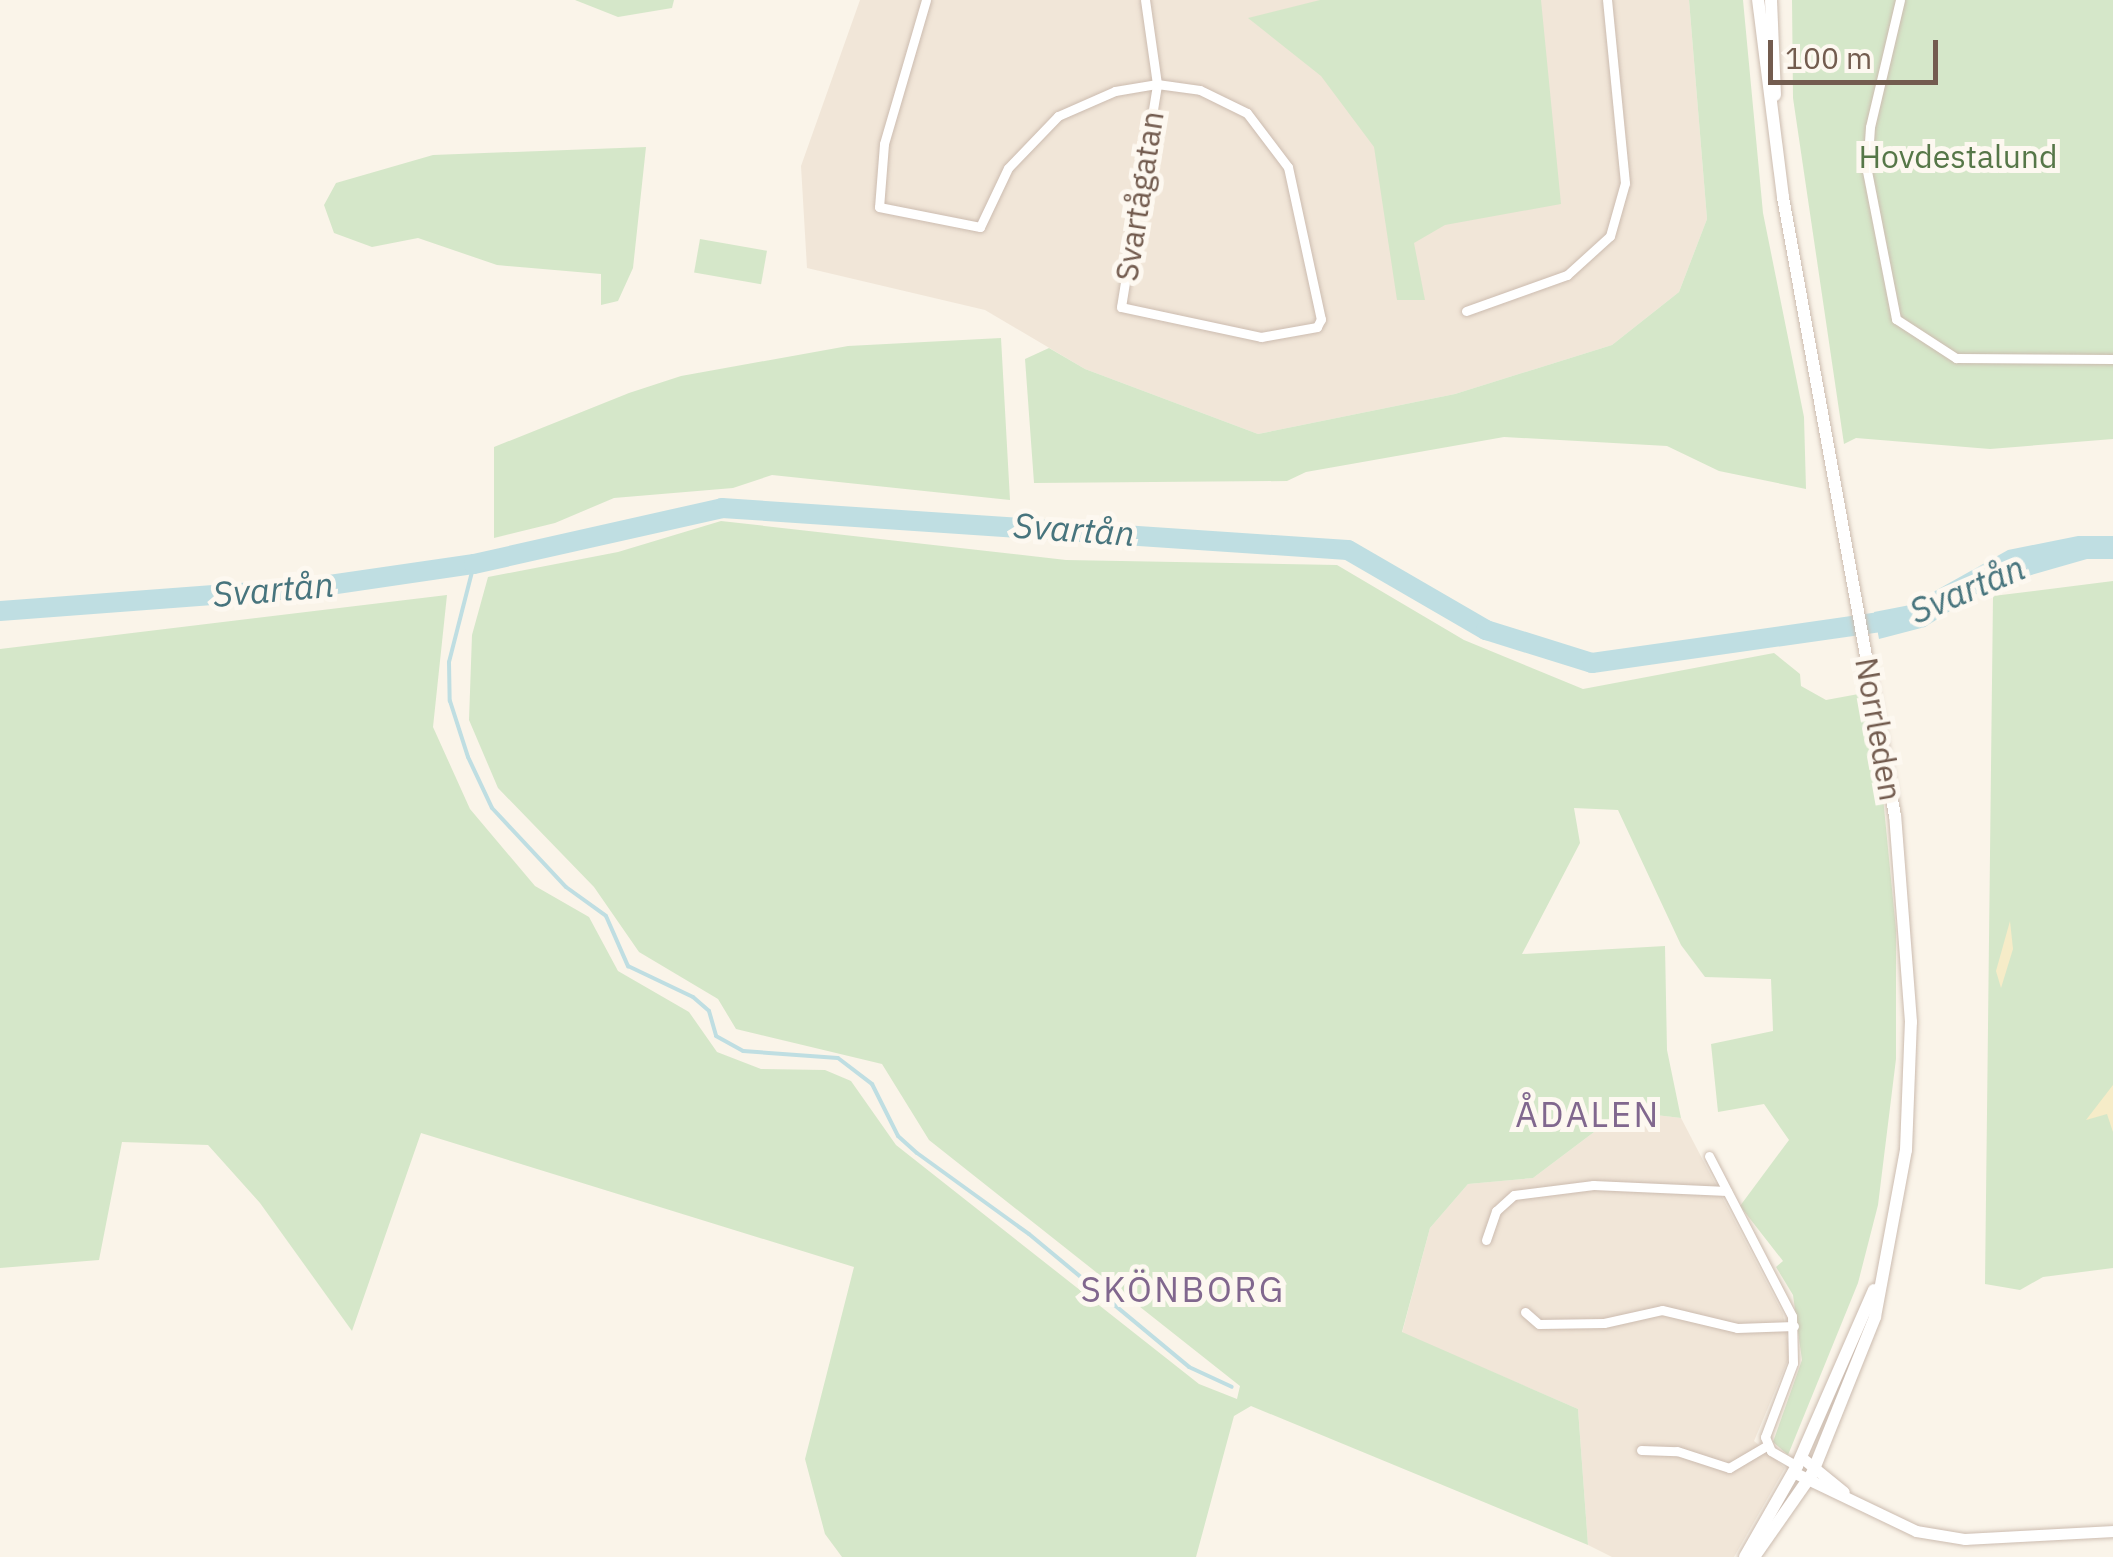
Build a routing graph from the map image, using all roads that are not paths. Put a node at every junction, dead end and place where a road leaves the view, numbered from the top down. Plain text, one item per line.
1 (926, 0) edge
2 (1145, 0) edge
3 (1607, 0) edge
4 (1758, 0) edge
5 (1771, 0) edge
6 (1900, 0) edge
7 (1157, 84) junction
8 (1783, 197) junction
9 (1466, 311) dead end
10 (2113, 359) edge
11 (1709, 1156) dead end
12 (1727, 1191) junction
13 (1486, 1240) dead end
14 (1885, 1265) junction
15 (1525, 1312) dead end
16 (1794, 1326) junction
17 (1768, 1444) junction
18 (1641, 1450) dead end
19 (1797, 1465) junction
20 (1816, 1466) junction
21 (1808, 1480) junction
22 (1846, 1494) junction
23 (2113, 1531) edge
24 (1744, 1557) edge
25 (1754, 1557) edge

1 - 7 street
2 - 7 street, Svartågatan
3 - 9 street
4 - 8 main road, Norrleden
5 - 8 main road, Norrleden
6 - 10 street
7 - 7 street, Svartågatan
8 - 14 main road, Norrleden
11 - 12 street
12 - 13 street
12 - 16 street
14 - 19 main road, Norrleden
14 - 20 main road, Norrleden
15 - 16 street
16 - 17 street
17 - 18 street
17 - 19 street
19 - 20 street
19 - 21 street
19 - 24 main road, Norrleden
20 - 21 main road, Norrleden
20 - 22 street
21 - 22 street
21 - 25 main road, Norrleden
22 - 23 street

